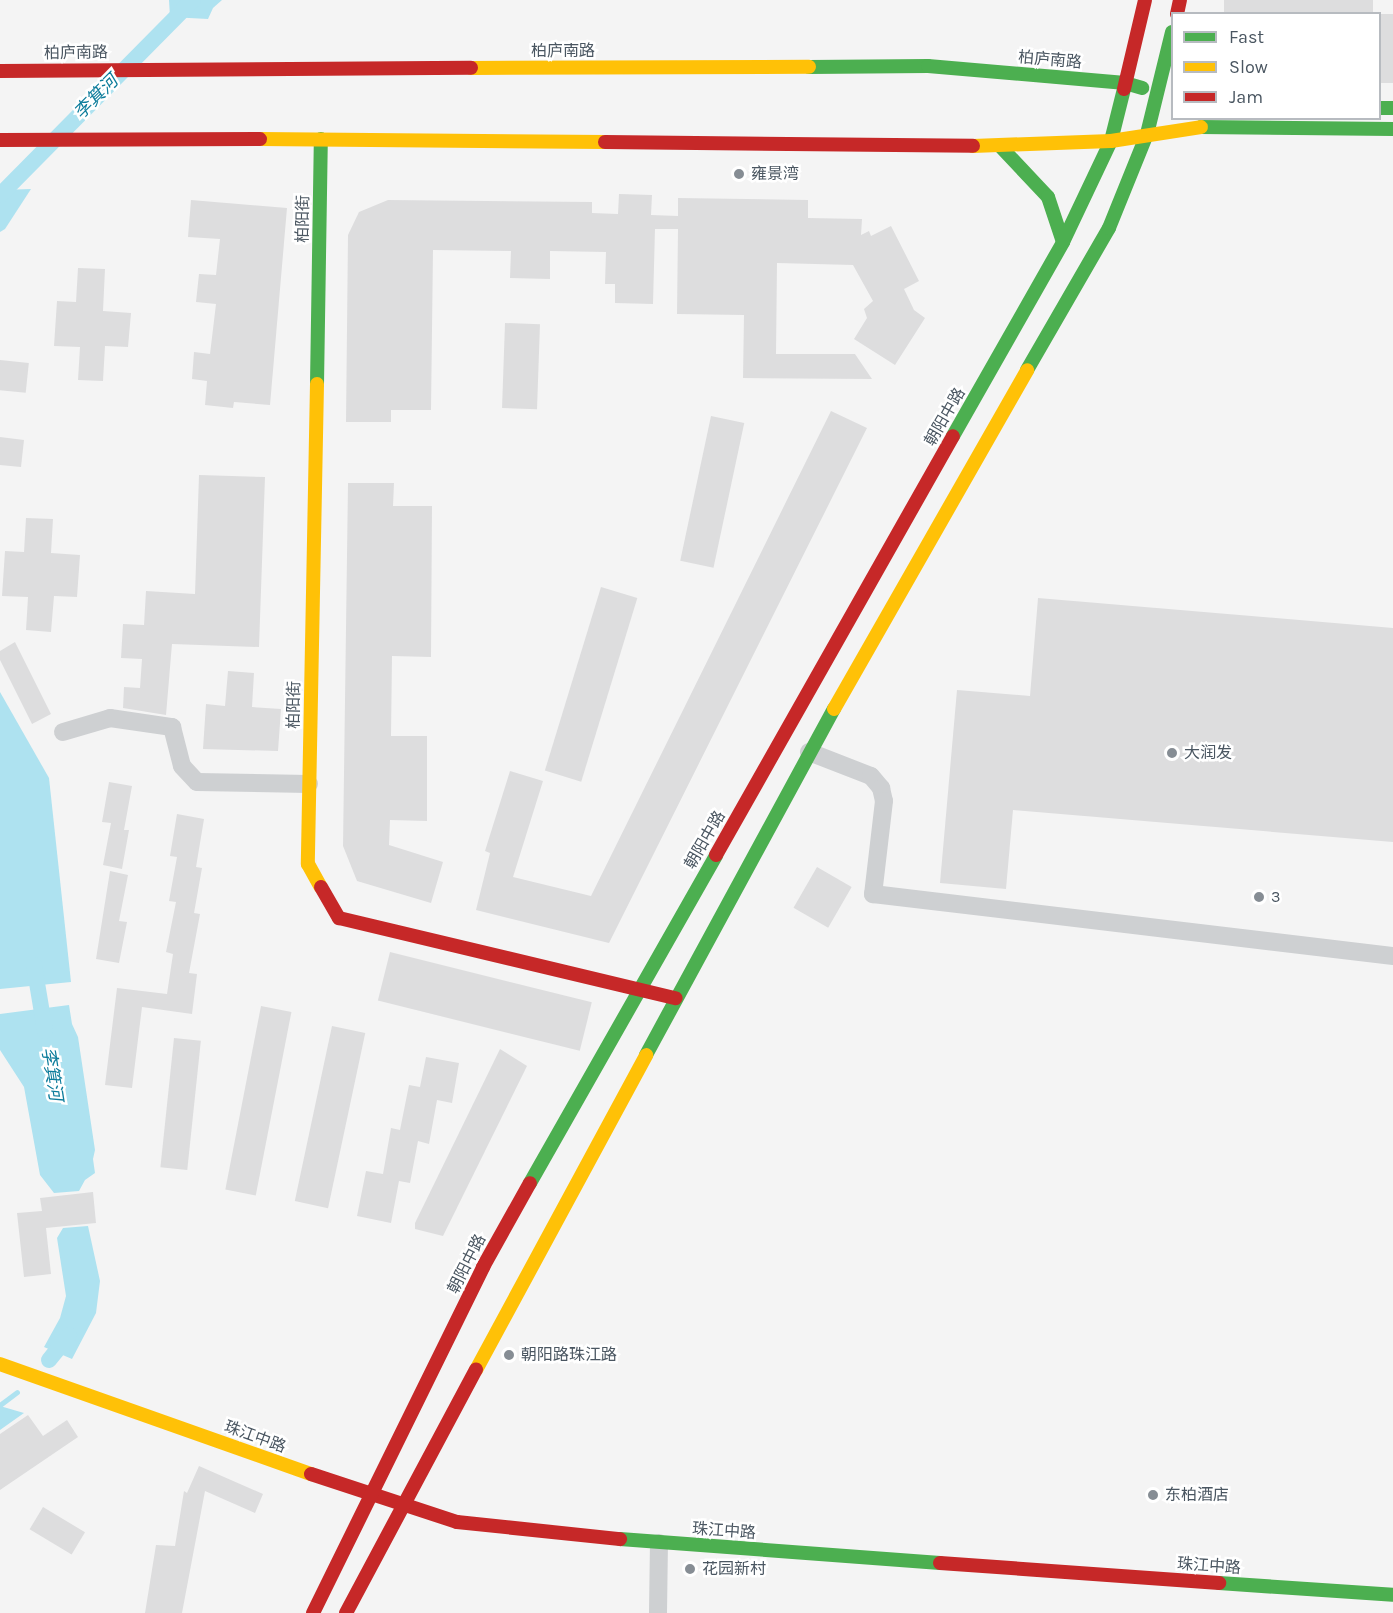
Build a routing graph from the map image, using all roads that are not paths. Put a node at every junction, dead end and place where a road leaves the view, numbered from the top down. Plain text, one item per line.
1 (1145, 0) edge
2 (1171, 40) edge
3 (0, 71) edge
4 (1125, 83) junction
5 (1158, 93) junction
6 (1171, 96) edge
7 (1393, 129) edge
8 (1147, 134) junction
9 (321, 139) junction
10 (5, 140) edge
11 (1110, 141) junction
12 (1000, 146) junction
13 (1064, 242) junction
14 (63, 732) dead end
15 (809, 752) junction
16 (309, 784) junction
17 (1393, 956) edge
18 (639, 989) junction
19 (676, 998) junction
20 (0, 1364) edge
21 (372, 1496) junction
22 (402, 1507) junction
23 (659, 1543) junction
24 (1393, 1595) edge
25 (313, 1613) edge
26 (346, 1613) edge
27 (658, 1613) edge

1 - 4 main road, 朝阳中路
2 - 5 main road
3 - 4 main road, 柏庐南路
4 - 5 main road, 柏庐南路
4 - 11 main road, 朝阳中路
5 - 6 main road, 柏庐南路
5 - 8 main road
7 - 8 main road
8 - 11 main road
8 - 15 main road
9 - 10 main road
9 - 12 main road
9 - 16 main road, 柏阳街
11 - 12 main road
11 - 13 main road, 朝阳中路
12 - 13 main road
13 - 18 main road, 朝阳中路
14 - 16 street
15 - 17 street
15 - 19 main road
16 - 18 main road, 柏阳街
18 - 19 main road, 柏阳街
18 - 21 main road, 朝阳中路
19 - 22 main road
20 - 21 main road, 珠江中路
21 - 22 main road, 珠江中路
21 - 25 main road, 朝阳中路
22 - 23 main road, 珠江中路
22 - 26 main road
23 - 24 main road, 珠江中路
23 - 27 street

